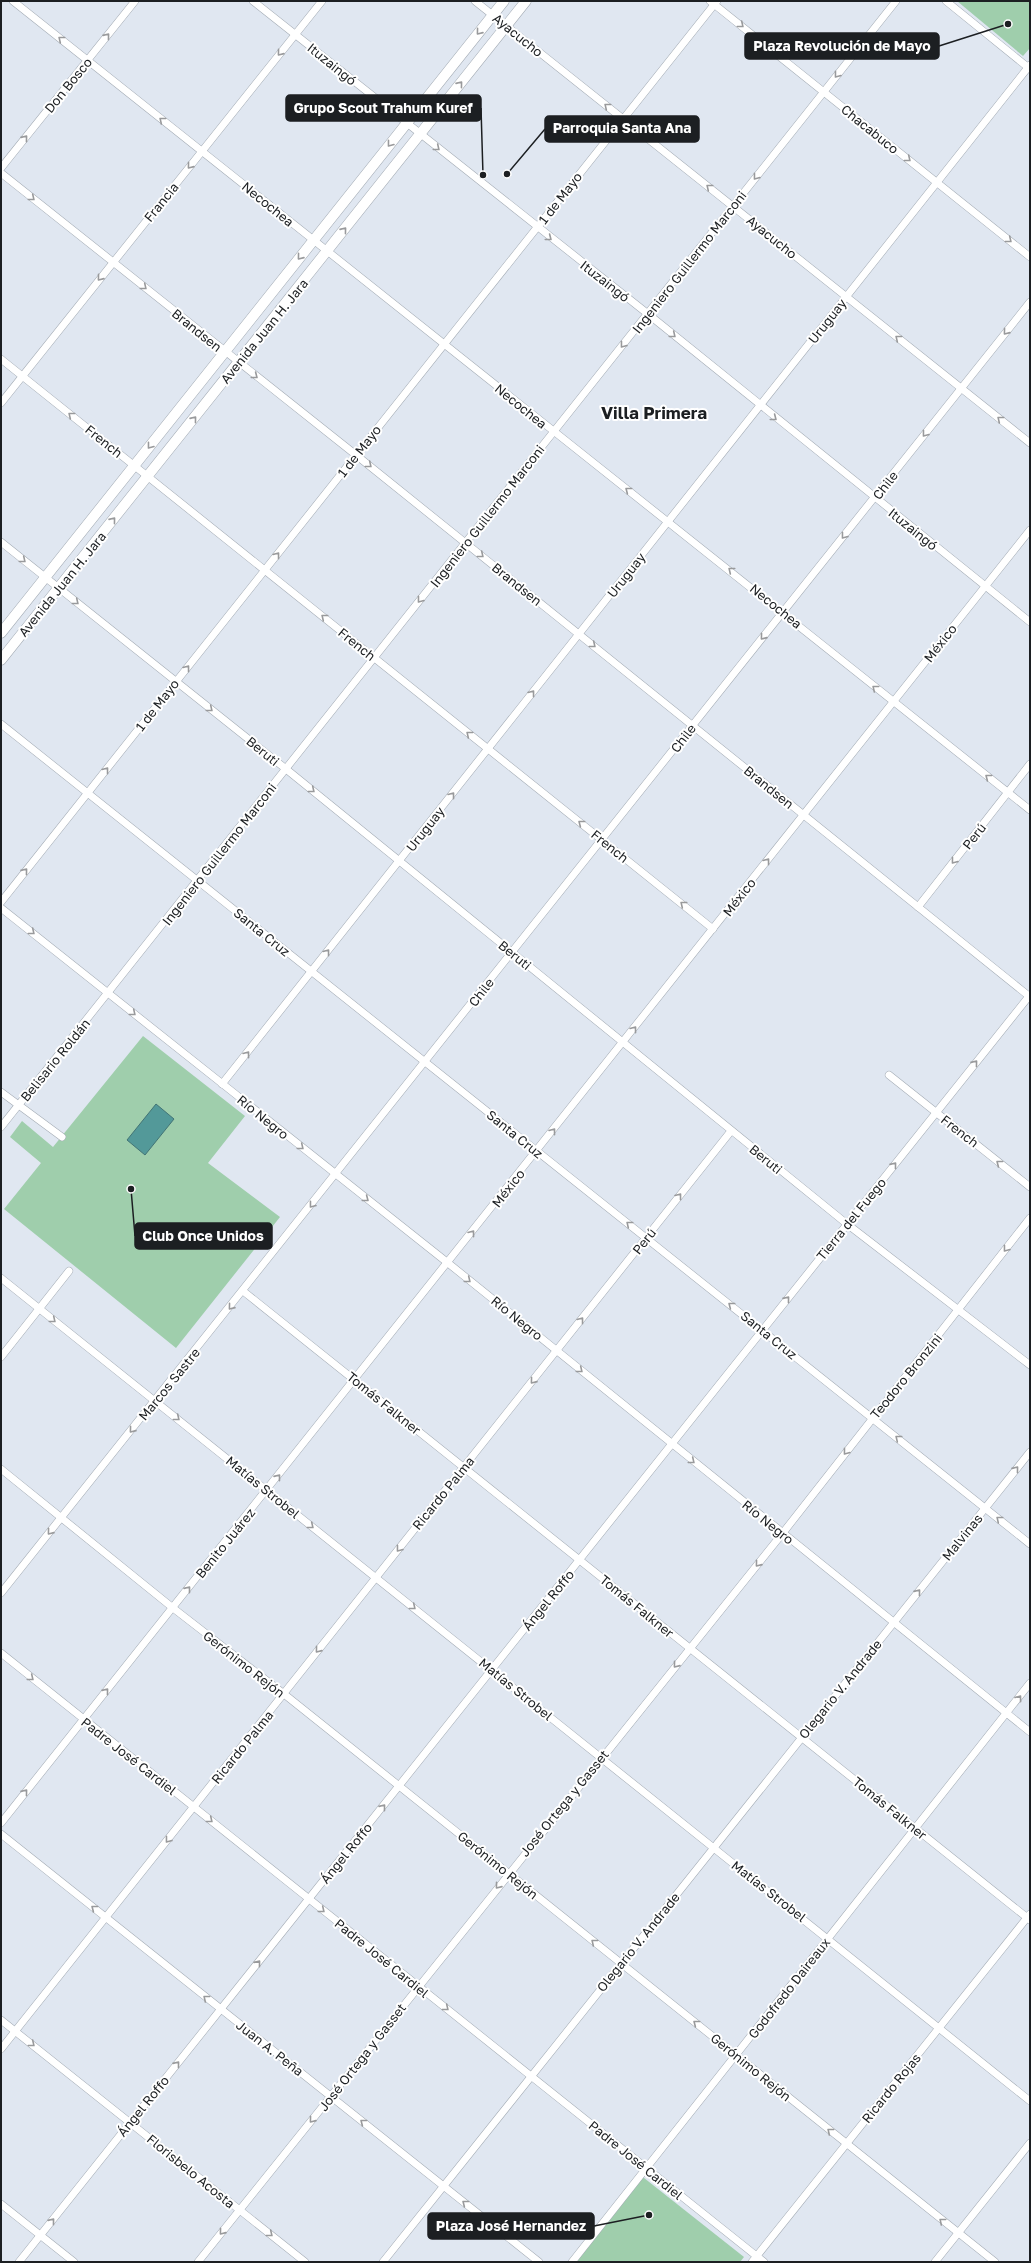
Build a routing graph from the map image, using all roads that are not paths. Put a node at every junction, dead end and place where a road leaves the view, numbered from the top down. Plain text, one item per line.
1 (13, 1) edge
2 (135, 1) edge
3 (253, 1) edge
4 (322, 1) edge
5 (476, 1) edge
6 (504, 1) edge
7 (526, 1) edge
8 (896, 1) edge
9 (946, 1) edge
10 (714, 2) edge
11 (493, 15) junction
12 (507, 26) junction
13 (295, 35) junction
14 (88, 60) junction
15 (1029, 67) edge
16 (824, 92) junction
17 (623, 119) junction
18 (406, 123) junction
19 (420, 134) junction
20 (202, 152) junction
21 (1, 168) edge
22 (1, 173) edge
23 (937, 182) junction
24 (733, 206) junction
25 (537, 228) junction
26 (313, 240) junction
27 (328, 251) junction
28 (1030, 257) edge
29 (113, 263) junction
30 (846, 297) junction
31 (1030, 302) edge
32 (648, 314) junction
33 (444, 344) junction
34 (225, 352) junction
35 (1, 359) edge
36 (238, 362) junction
37 (23, 376) junction
38 (961, 388) junction
39 (1, 403) edge
40 (760, 406) junction
41 (554, 432) junction
42 (1030, 443) edge
43 (356, 455) junction
44 (134, 465) junction
45 (148, 476) junction
46 (875, 497) junction
47 (668, 522) junction
48 (1030, 530) edge
49 (1, 542) edge
50 (466, 543) junction
51 (265, 570) junction
52 (45, 578) junction
53 (985, 587) junction
54 (59, 588) junction
55 (783, 612) junction
56 (1030, 622) edge
57 (1, 633) edge
58 (579, 634) junction
59 (375, 658) junction
60 (1, 660) edge
61 (176, 682) junction
62 (893, 703) junction
63 (1, 724) edge
64 (693, 726) junction
65 (488, 749) junction
66 (1030, 764) edge
67 (286, 770) junction
68 (1008, 792) junction
69 (88, 793) junction
70 (1030, 810) edge
71 (804, 815) junction
72 (602, 840) junction
73 (399, 861) junction
74 (198, 880) junction
75 (1, 902) edge
76 (918, 907) junction
77 (1, 908) edge
78 (714, 929) junction
79 (512, 953) junction
80 (312, 971) junction
81 (108, 993) junction
82 (1030, 996) edge
83 (623, 1043) junction
84 (426, 1062) junction
85 (889, 1075) dead end
86 (222, 1084) junction
87 (1, 1092) edge
88 (18, 1106) junction
89 (936, 1113) junction
90 (1, 1127) edge
91 (731, 1131) junction
92 (62, 1137) dead end
93 (537, 1151) junction
94 (336, 1175) junction
95 (1030, 1187) edge
96 (1030, 1218) edge
97 (847, 1224) junction
98 (646, 1238) junction
99 (448, 1263) junction
100 (69, 1271) dead end
101 (1, 1278) edge
102 (244, 1291) junction
103 (40, 1308) junction
104 (957, 1311) junction
105 (763, 1330) junction
106 (557, 1351) junction
107 (1, 1357) edge
108 (1030, 1365) edge
109 (354, 1380) junction
110 (155, 1401) junction
111 (872, 1418) junction
112 (673, 1445) junction
113 (1030, 1452) edge
114 (1, 1468) edge
115 (464, 1468) junction
116 (267, 1490) junction
117 (985, 1508) junction
118 (62, 1517) junction
119 (782, 1534) junction
120 (1030, 1544) edge
121 (580, 1560) junction
122 (376, 1578) junction
123 (1, 1593) edge
124 (173, 1608) junction
125 (893, 1623) junction
126 (690, 1648) junction
127 (1, 1653) edge
128 (492, 1670) junction
129 (1030, 1683) edge
130 (284, 1694) junction
131 (1007, 1713) junction
132 (83, 1720) junction
133 (1030, 1732) edge
134 (802, 1738) junction
135 (601, 1758) junction
136 (399, 1786) junction
137 (194, 1807) junction
138 (1, 1823) edge
139 (916, 1828) junction
140 (1, 1834) edge
141 (714, 1848) junction
142 (508, 1874) junction
143 (309, 1899) junction
144 (1029, 1917) edge
145 (106, 1918) junction
146 (828, 1938) junction
147 (621, 1964) junction
148 (418, 1986) junction
149 (221, 2009) junction
150 (1, 2020) edge
151 (939, 2028) junction
152 (16, 2031) junction
153 (1, 2049) edge
154 (736, 2055) junction
155 (531, 2076) junction
156 (331, 2097) junction
157 (1030, 2101) edge
158 (130, 2122) junction
159 (1030, 2143) edge
160 (846, 2144) junction
161 (646, 2168) junction
162 (443, 2186) junction
163 (1, 2204) edge
164 (240, 2210) junction
165 (958, 2233) junction
166 (40, 2235) junction
167 (754, 2259) edge
168 (19, 2262) edge
169 (74, 2262) edge
170 (198, 2262) edge
171 (306, 2262) edge
172 (383, 2262) edge
173 (539, 2262) edge
174 (572, 2262) edge
175 (764, 2262) edge
176 (935, 2262) edge
177 (995, 2262) edge

14 -> 1 street, Necochea
14 -> 2 street, Don Bosco
3 - 13 street, Ituzaingó
4 - 13 street, Francia
5 - 11 street, Ayacucho
6 - 11 main road, Avenida Juan H. Jara
7 - 12 main road, Avenida Juan H. Jara
8 -> 16 street, Ingeniero Guillermo Marconi
9 - 15 street
10 -> 16 street, Chacabuco
10 - 17 street, 1 de Mayo
11 - 12 street, Ayacucho
11 -> 18 main road, Avenida Juan H. Jara
17 -> 12 street, Ayacucho
19 -> 12 main road, Avenida Juan H. Jara
13 - 18 street, Ituzaingó
13 -> 20 street, Francia
20 -> 14 street, Necochea
21 -> 14 street, Don Bosco
15 - 23 street, Uruguay
16 -> 23 street, Chacabuco
16 -> 24 street, Ingeniero Guillermo Marconi
24 -> 17 street, Ayacucho
17 - 25 street, 1 de Mayo
18 - 19 street, Ituzaingó
18 -> 26 main road, Avenida Juan H. Jara
19 -> 25 street, Ituzaingó
27 -> 19 main road, Avenida Juan H. Jara
20 - 26 street, Necochea
20 -> 29 street, Francia
22 -> 29 street, Brandsen
23 -> 28 street, Chacabuco
23 - 30 street, Uruguay
24 - 30 street, Ayacucho
24 - 32 street, Ingeniero Guillermo Marconi
25 -> 32 street, Ituzaingó
25 - 33 street, 1 de Mayo
26 - 27 street, Necochea
26 -> 34 main road, Avenida Juan H. Jara
27 - 33 street, Necochea
27 - 36 main road, Avenida Juan H. Jara
29 -> 34 street, Brandsen
29 -> 37 street, Francia
38 -> 30 street, Ayacucho
30 - 40 street, Uruguay
31 -> 38 street, Chile
32 -> 40 street, Ituzaingó
32 -> 41 street, Ingeniero Guillermo Marconi
33 - 41 street, Necochea
33 - 43 street, 1 de Mayo
34 - 36 street, Brandsen
34 -> 44 main road, Avenida Juan H. Jara
35 - 37 street, French
36 -> 43 street, Brandsen
45 -> 36 main road, Avenida Juan H. Jara
37 - 39 street, Francia
44 -> 37 street, French
42 -> 38 street, Ayacucho
38 -> 46 street, Chile
40 -> 46 street, Ituzaingó
40 - 47 street, Uruguay
47 -> 41 street, Necochea
41 - 50 street, Ingeniero Guillermo Marconi
43 -> 50 street, Brandsen
51 -> 43 street, 1 de Mayo
44 - 45 street, French
44 - 52 main road, Avenida Juan H. Jara
45 - 51 street, French
54 -> 45 main road, Avenida Juan H. Jara
46 - 53 street, Ituzaingó
46 -> 55 street, Chile
55 -> 47 street, Necochea
47 - 58 street, Uruguay
48 - 53 street, México
49 -> 52 street, Beruti
50 -> 58 street, Brandsen
50 -> 59 street, Ingeniero Guillermo Marconi
59 -> 51 street, French
61 -> 51 street, 1 de Mayo
52 - 54 street, Beruti
52 - 57 main road, Avenida Juan H. Jara
53 - 56 street, Ituzaingó
53 - 62 street, México
54 - 60 main road, Avenida Juan H. Jara
54 -> 61 street, Beruti
62 -> 55 street, Necochea
55 -> 64 street, Chile
58 -> 64 street, Brandsen
65 -> 58 street, Uruguay
65 -> 59 street, French
59 - 67 street, Ingeniero Guillermo Marconi
61 -> 67 street, Beruti
69 -> 61 street, 1 de Mayo
68 -> 62 street, Necochea
62 - 71 street, México
63 - 69 street, Santa Cruz
64 - 71 street, Brandsen
64 - 72 street, Chile
72 -> 65 street, French
73 -> 65 street, Uruguay
66 - 68 street, Perú
67 -> 73 street, Beruti
67 - 74 street, Ingeniero Guillermo Marconi
68 - 70 street, Necochea
68 -> 76 street, Perú
69 - 74 street, Santa Cruz
75 -> 69 street, 1 de Mayo
71 - 76 street, Brandsen
78 -> 71 street, México
78 -> 72 street, French
72 - 79 street, Chile
73 - 79 street, Beruti
80 -> 73 street, Uruguay
74 - 80 street, Santa Cruz
74 - 81 street, Ingeniero Guillermo Marconi
76 - 82 street, Brandsen
77 -> 81 street, Río Negro
83 -> 78 street, México
79 - 83 street, Beruti
79 - 84 street, Chile
80 - 84 street, Santa Cruz
86 -> 80 street, Uruguay
81 -> 86 street, Río Negro
81 - 88 street, Belisario Roldán
89 -> 82 street, Tierra del Fuego
83 - 91 street, Beruti
93 -> 83 street, México
84 - 93 street, Santa Cruz
84 - 94 street, Chile
85 - 89 street, French
86 -> 94 street, Río Negro
87 - 88 street
88 - 90 street, Belisario Roldán
88 - 92 street
95 -> 89 street, French
97 -> 89 street, Tierra del Fuego
91 - 97 street, Beruti
98 -> 91 street, Perú
98 -> 93 street, Santa Cruz
99 -> 93 street, México
94 -> 99 street, Río Negro
94 -> 102 street, Marcos Sastre
96 -> 104 street, Teodoro Bronzini
97 - 104 street, Beruti
105 -> 97 street, Tierra del Fuego
105 -> 98 street, Santa Cruz
106 -> 98 street, Perú
99 -> 106 street, Río Negro
99 - 109 street, Benito Juárez
100 - 103 street
101 - 103 street, Matías Strobel
102 - 109 street, Tomás Falkner
102 -> 110 street, Marcos Sastre
103 - 107 street
103 -> 110 street, Matías Strobel
104 - 108 street, Beruti
104 - 111 street, Teodoro Bronzini
105 - 111 street, Santa Cruz
105 - 112 street, Tierra del Fuego
106 -> 112 street, Río Negro
106 -> 115 street, Ricardo Palma
109 - 115 street, Tomás Falkner
116 -> 109 street, Benito Juárez
110 -> 116 street, Matías Strobel
110 -> 118 street, Marcos Sastre
117 -> 111 street, Santa Cruz
111 -> 119 street, Teodoro Bronzini
112 -> 119 street, Río Negro
112 - 121 street, Ángel Roffo
117 -> 113 street, Malvinas
114 - 118 street, Gerónimo Rejón
115 - 121 street, Tomás Falkner
115 -> 122 street, Ricardo Palma
116 -> 122 street, Matías Strobel
124 -> 116 street, Benito Juárez
120 -> 117 street, Santa Cruz
125 -> 117 street, Malvinas
118 -> 123 street, Marcos Sastre
118 - 124 street, Gerónimo Rejón
119 - 125 street, Río Negro
119 -> 126 street, José Ortega y Gasset
121 - 126 street, Tomás Falkner
121 - 128 street, Ángel Roffo
122 -> 128 street, Matías Strobel
122 -> 130 street, Ricardo Palma
124 - 130 street, Gerónimo Rejón
132 -> 124 street, Benito Juárez
125 - 131 street, Río Negro
125 - 134 street, Olegario V. Andrade
126 - 134 street, Tomás Falkner
126 -> 135 street, José Ortega y Gasset
127 -> 132 street, Padre José Cardiel
128 - 135 street, Matías Strobel
128 - 136 street, Ángel Roffo
131 -> 129 street, Godofredo Daireaux
130 - 136 street, Gerónimo Rejón
130 - 137 street, Ricardo Palma
131 - 133 street, Río Negro
131 - 139 street, Godofredo Daireaux
132 - 137 street, Padre José Cardiel
138 -> 132 street, Benito Juárez
134 - 139 street, Tomás Falkner
134 - 141 street, Olegario V. Andrade
135 - 141 street, Matías Strobel
135 - 142 street, José Ortega y Gasset
136 - 142 street, Gerónimo Rejón
143 -> 136 street, Ángel Roffo
137 -> 143 street, Padre José Cardiel
137 -> 145 street, Ricardo Palma
139 - 144 street, Tomás Falkner
139 - 146 street, Godofredo Daireaux
145 -> 140 street, Juan A. Peña
141 - 146 street, Matías Strobel
141 - 147 street, Olegario V. Andrade
147 -> 142 street, Gerónimo Rejón
142 -> 148 street, José Ortega y Gasset
143 -> 148 street, Padre José Cardiel
149 -> 143 street, Ángel Roffo
144 - 151 street, Ricardo Rojas
149 -> 145 street, Juan A. Peña
145 - 152 street, Ricardo Palma
146 - 151 street, Matías Strobel
146 - 154 street, Godofredo Daireaux
154 -> 147 street, Gerónimo Rejón
147 - 155 street, Olegario V. Andrade
148 -> 155 street, Padre José Cardiel
148 - 156 street, José Ortega y Gasset
149 - 156 street, Juan A. Peña
158 -> 149 street, Ángel Roffo
150 - 152 street, Florisbelo Acosta
151 - 157 street, Matías Strobel
151 - 160 street, Ricardo Rojas
152 - 153 street, Ricardo Palma
152 -> 158 street, Florisbelo Acosta
160 -> 154 street, Gerónimo Rejón
154 - 161 street, Godofredo Daireaux
155 - 161 street, Padre José Cardiel
155 - 162 street, Olegario V. Andrade
162 -> 156 street, Juan A. Peña
156 -> 164 street, José Ortega y Gasset
158 - 164 street, Florisbelo Acosta
166 -> 158 street, Ángel Roffo
159 - 165 street
165 -> 160 street, Gerónimo Rejón
160 - 167 street, Ricardo Rojas
161 - 167 street, Padre José Cardiel
161 - 174 street, Godofredo Daireaux
162 - 172 street, Olegario V. Andrade
173 -> 162 street, Juan A. Peña
163 - 166 street
164 -> 170 street, José Ortega y Gasset
164 -> 171 street, Florisbelo Acosta
165 - 176 street
165 - 177 street, Gerónimo Rejón
166 - 168 street, Ángel Roffo
166 - 169 street
167 - 175 street, Padre José Cardiel

